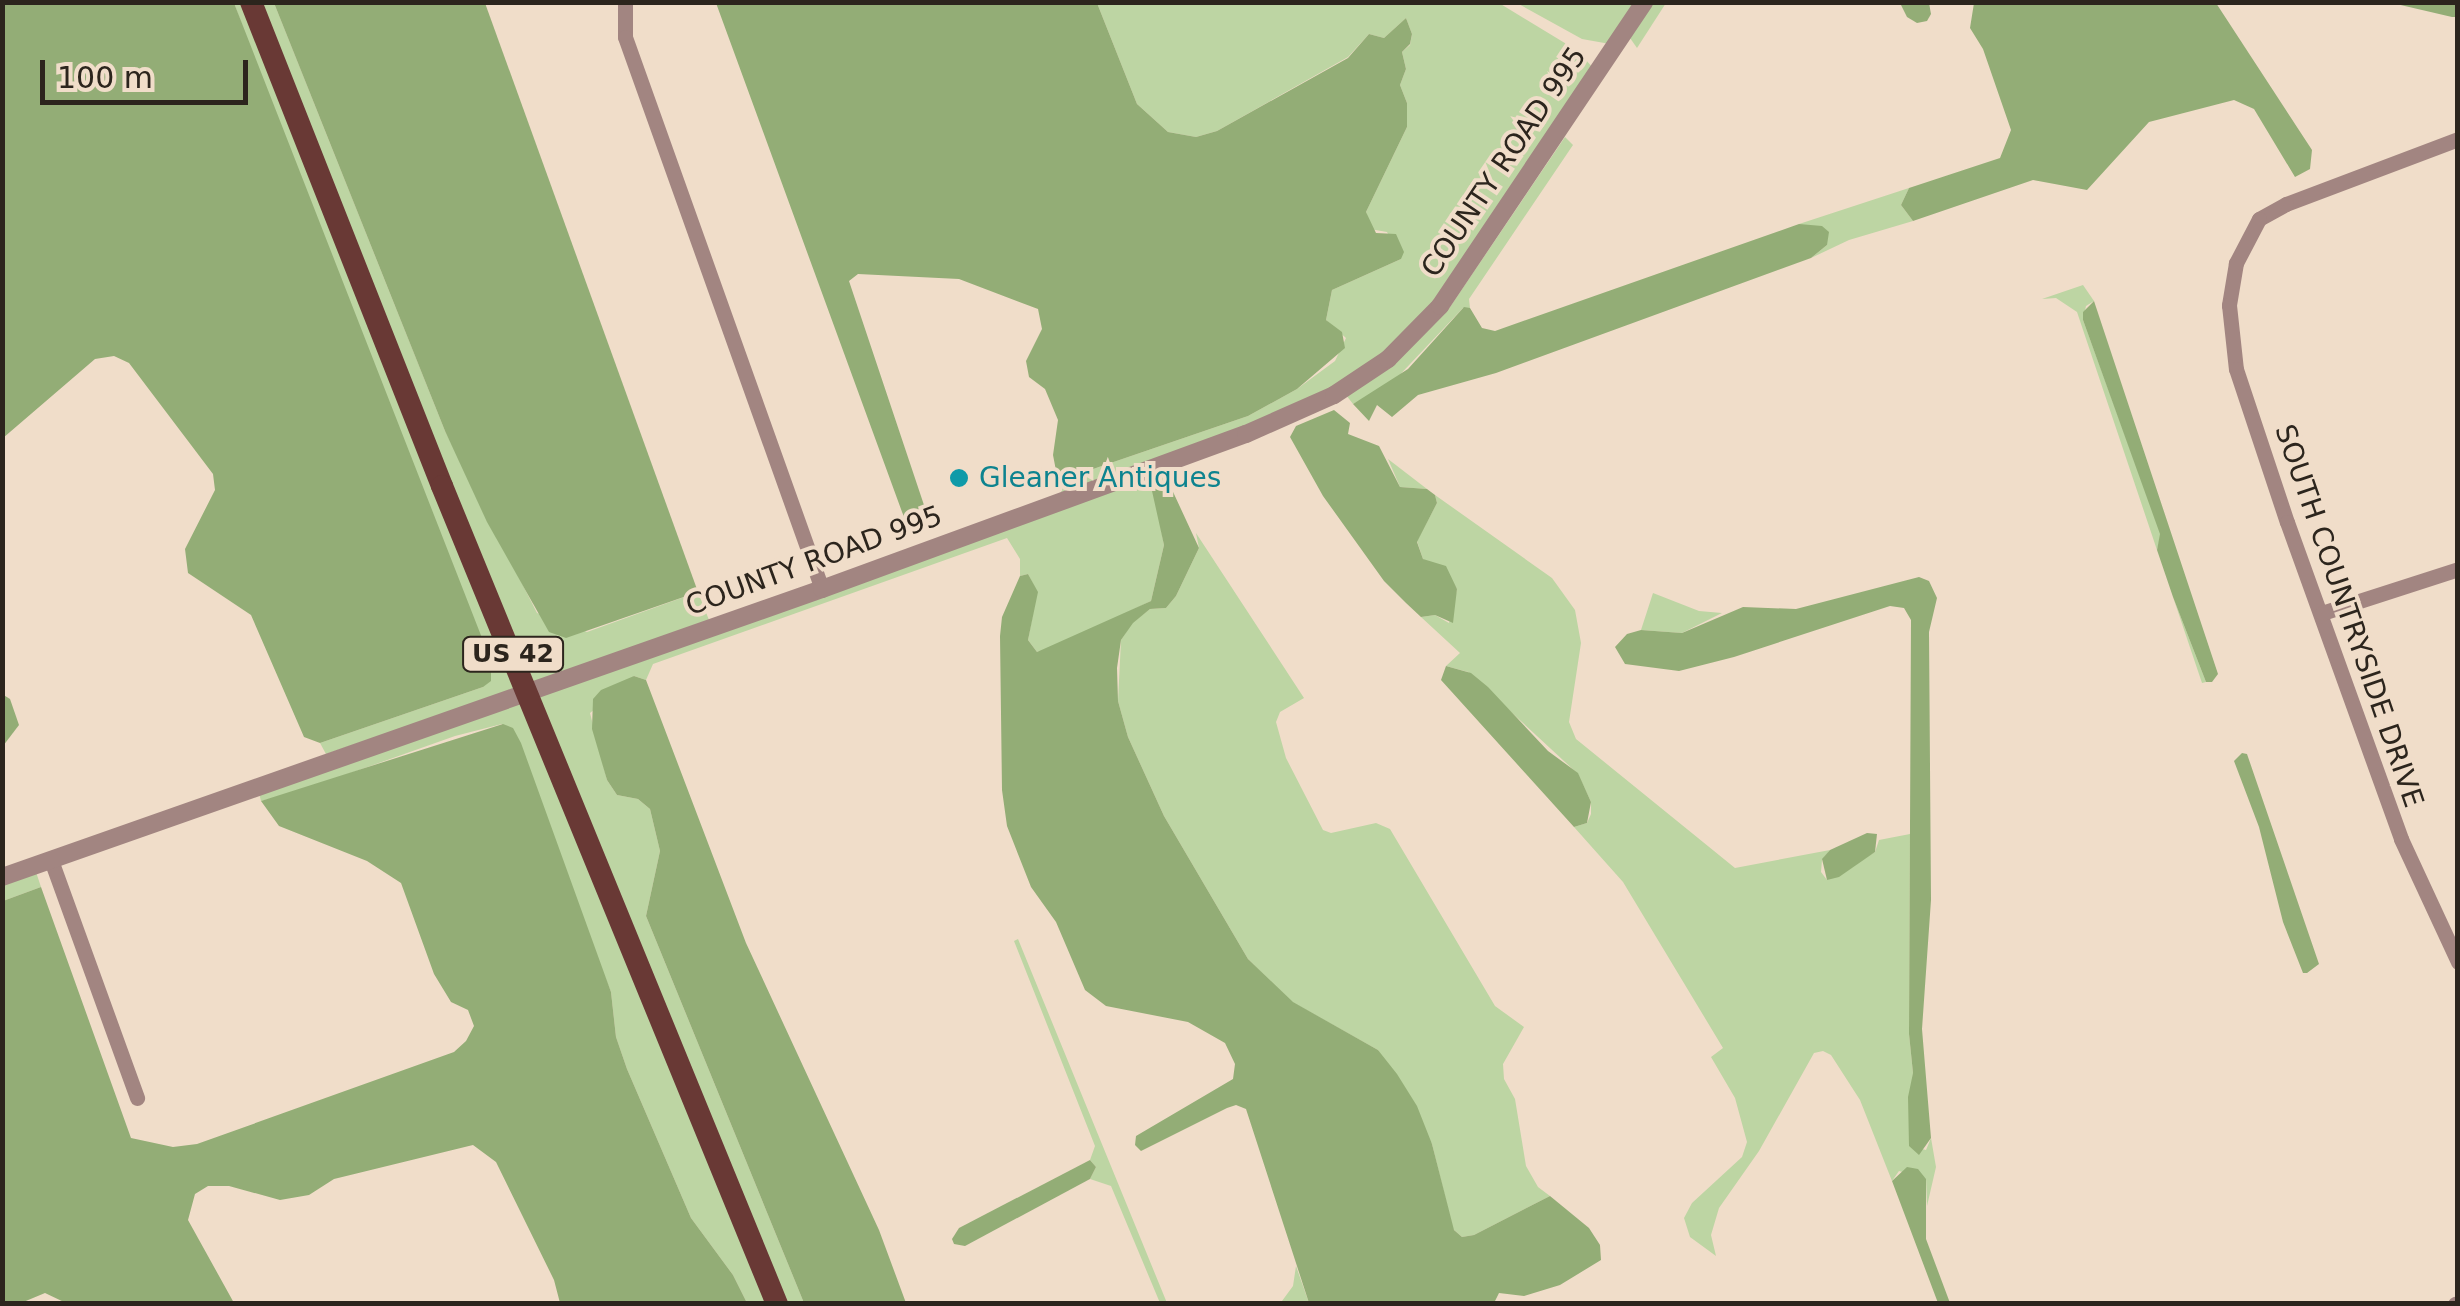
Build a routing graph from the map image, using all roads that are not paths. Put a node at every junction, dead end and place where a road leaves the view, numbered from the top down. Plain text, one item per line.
1 (252, 2) edge
2 (625, 2) edge
3 (1644, 2) edge
4 (2458, 139) edge
5 (2458, 569) edge
6 (822, 589) junction
7 (2322, 614) junction
8 (529, 692) junction
9 (50, 860) junction
10 (2, 877) edge
11 (2452, 935) edge
12 (2458, 962) edge
13 (138, 1098) dead end
14 (777, 1304) edge

1 - 8 main road, US 42
2 - 6 street
3 - 6 street, COUNTY ROAD 995
4 - 7 street, SOUTH COUNTRYSIDE DRIVE
5 - 7 street
6 - 8 street, COUNTY ROAD 995
7 - 11 street, SOUTH COUNTRYSIDE DRIVE
8 - 9 street, COUNTY ROAD 995
8 - 14 main road, US 42
9 - 10 street, COUNTY ROAD 995
9 - 13 street
11 - 12 street, SOUTH COUNTRYSIDE DRIVE

